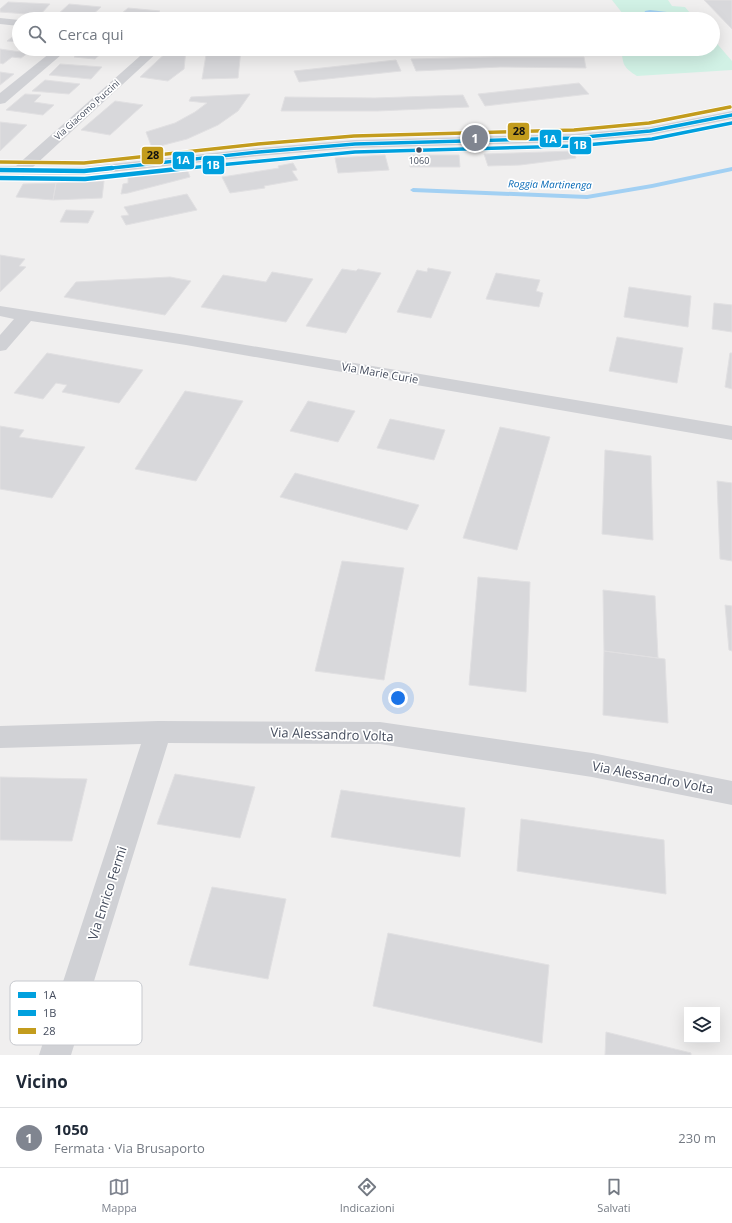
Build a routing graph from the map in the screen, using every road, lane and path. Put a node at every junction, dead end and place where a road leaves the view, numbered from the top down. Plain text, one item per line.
1 (0, 21) edge
2 (12, 22) edge
3 (53, 56) edge
4 (147, 56) edge
5 (2, 96) edge
6 (732, 115) edge
7 (0, 170) edge
8 (20, 171) junction
9 (0, 310) edge
10 (27, 315) junction
11 (0, 346) edge
12 (732, 433) edge
13 (158, 732) junction
14 (0, 737) edge
15 (732, 793) edge
16 (83, 981) edge

1 - 2 street
3 - 5 street
4 - 8 street, Via Giacomo Puccini
6 - 8 street
7 - 8 street
9 - 10 street, Via Marie Curie
10 - 11 street
10 - 12 street, Via Marie Curie
13 - 14 street, Via Alessandro Volta
13 - 15 street, Via Alessandro Volta
13 - 16 street, Via Enrico Fermi

